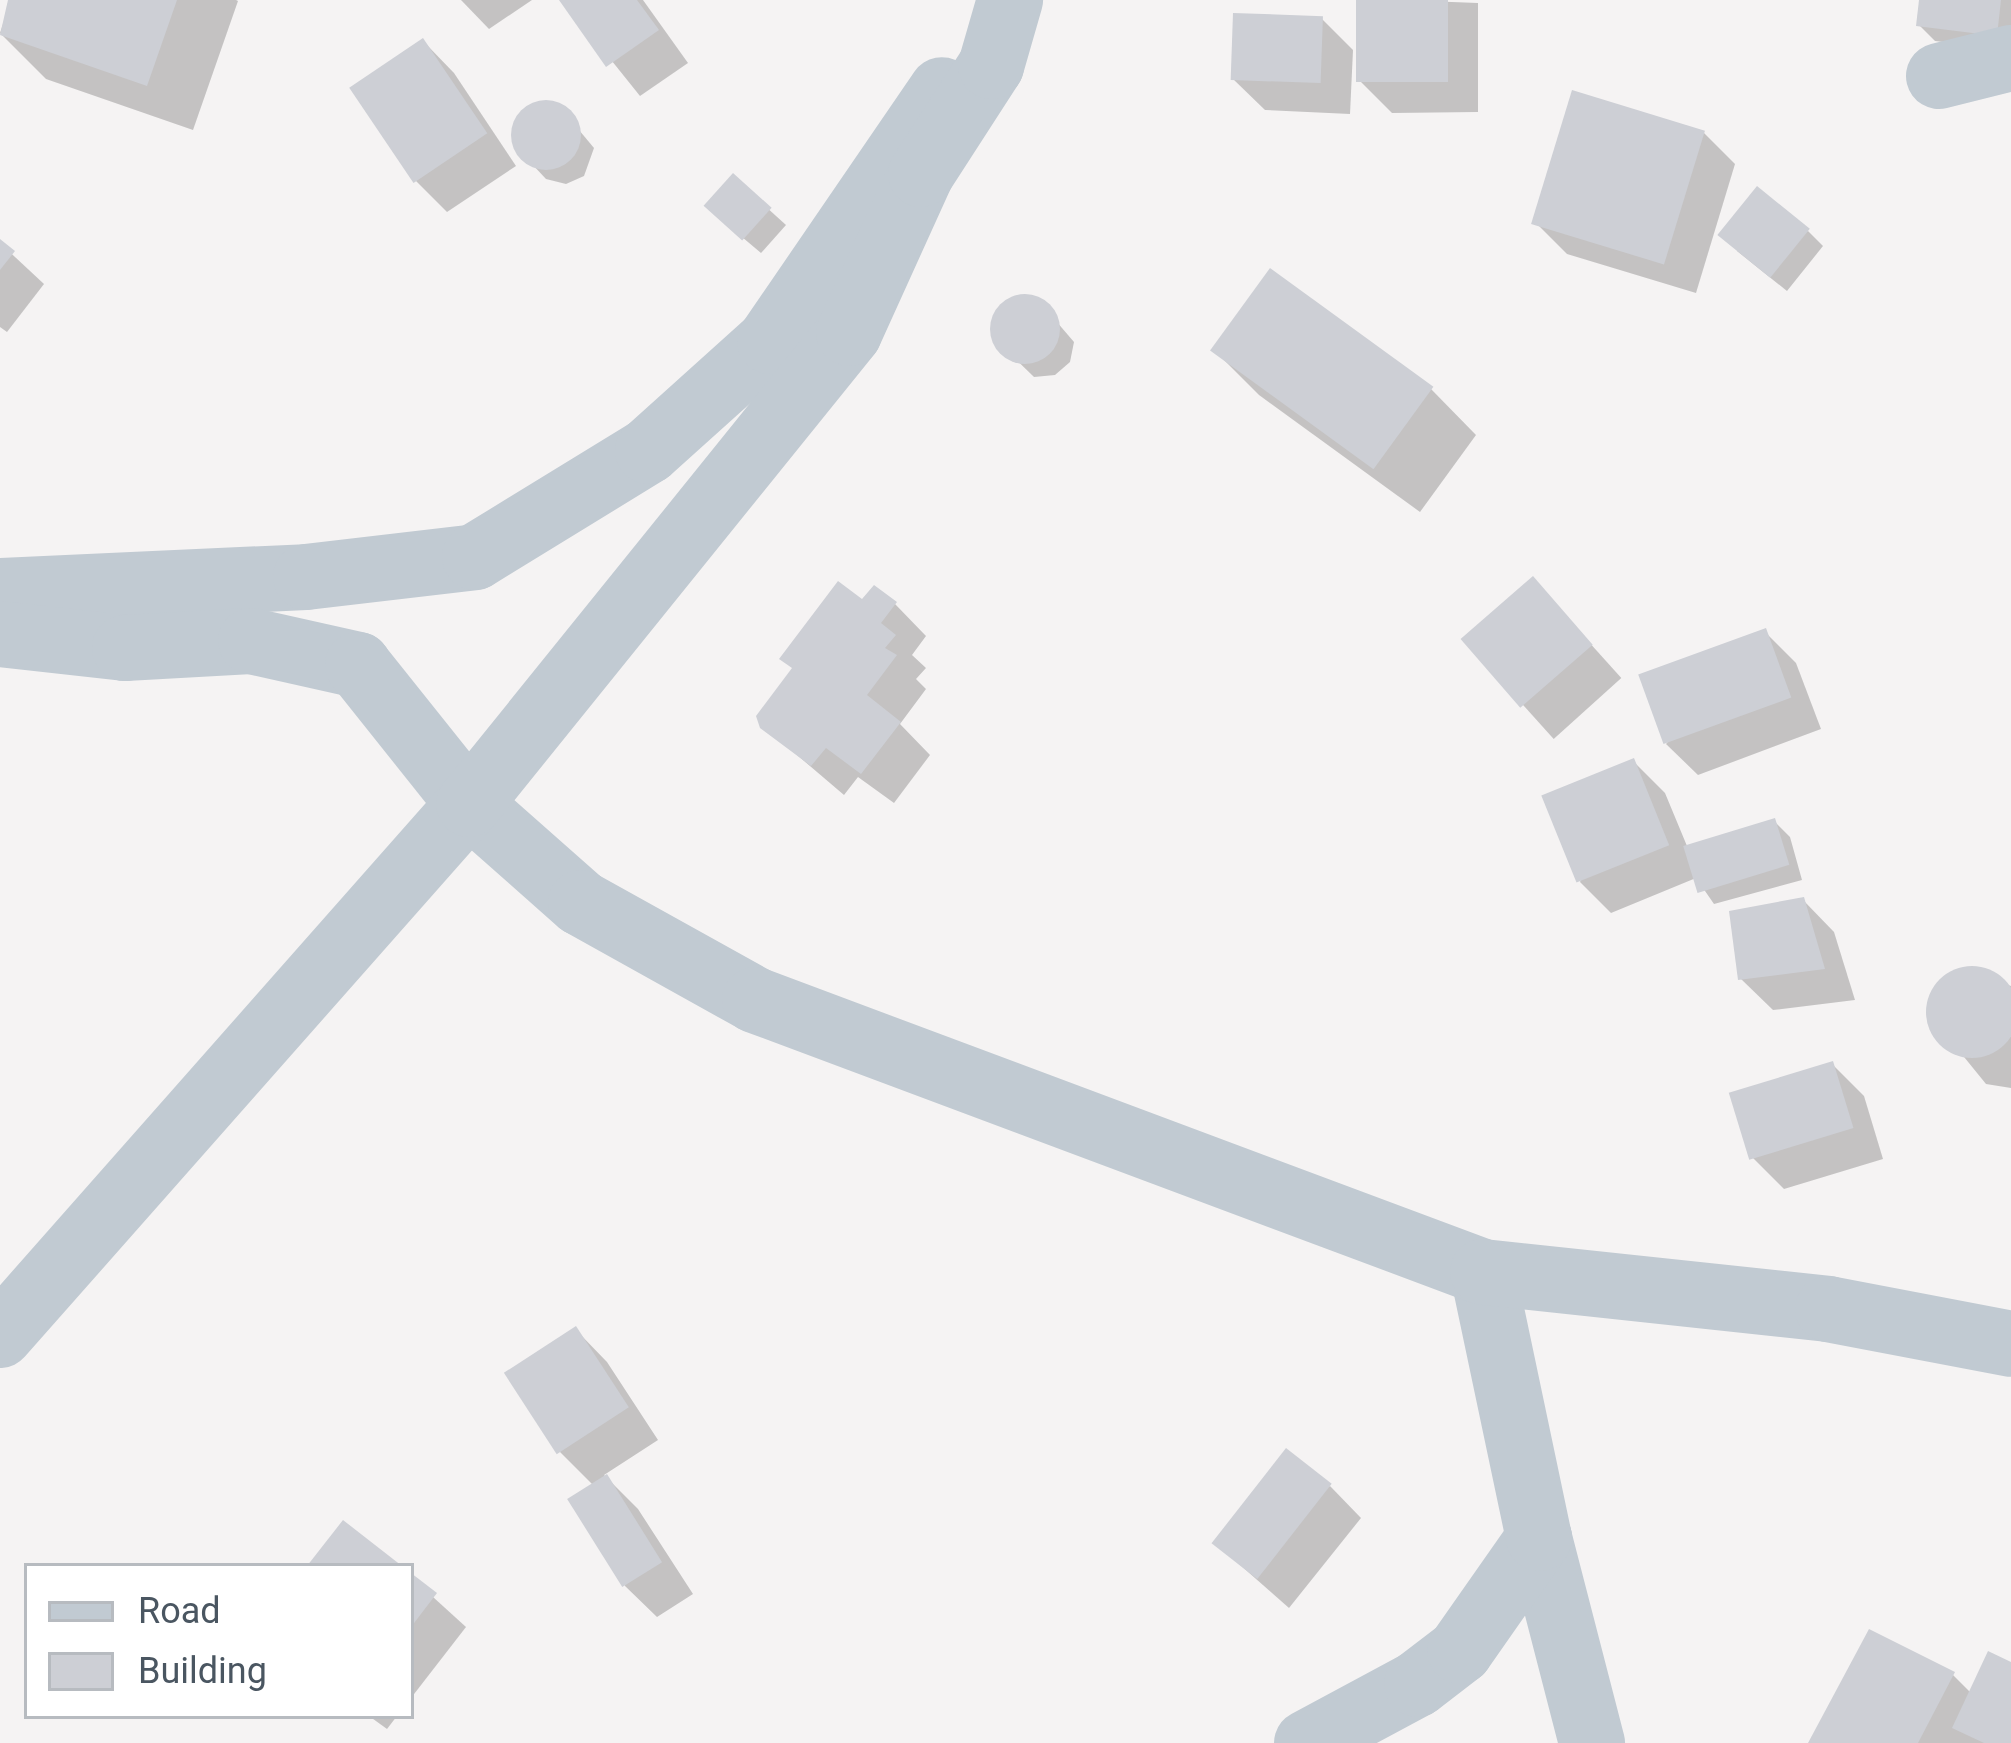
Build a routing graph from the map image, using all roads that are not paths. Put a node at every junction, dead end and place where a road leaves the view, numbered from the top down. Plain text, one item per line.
1 (1009, 4) edge
2 (2011, 58) edge
3 (1939, 76) dead end
4 (0, 591) edge
5 (0, 634) edge
6 (469, 804) junction
7 (1483, 1272) junction
8 (0, 1336) edge
9 (2011, 1344) edge
10 (1538, 1538) junction
11 (1307, 1743) edge
12 (1592, 1743) edge

1 - 4 street
1 - 6 street
2 - 3 street
5 - 6 street
6 - 7 street
6 - 8 street
7 - 9 street
7 - 10 street
10 - 11 street
10 - 12 street

